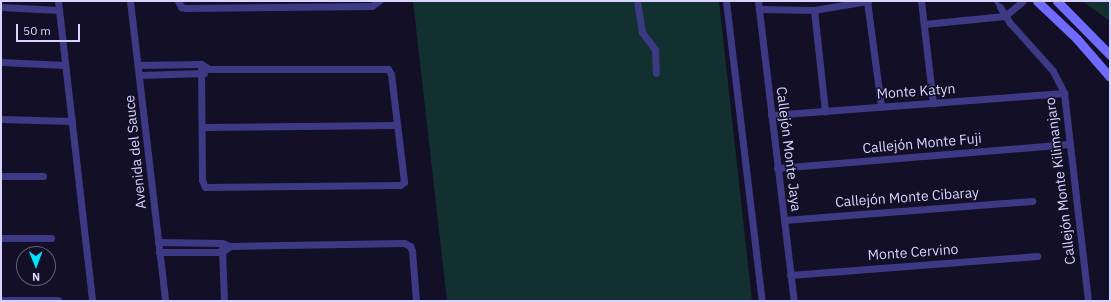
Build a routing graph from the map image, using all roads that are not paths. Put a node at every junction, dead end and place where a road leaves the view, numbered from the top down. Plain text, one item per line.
1 (58, 1) edge
2 (130, 1) edge
3 (379, 1) edge
4 (638, 1) edge
5 (726, 1) edge
6 (758, 1) edge
7 (867, 1) edge
8 (921, 1) edge
9 (1023, 1) edge
10 (1037, 1) edge
11 (1057, 1) edge
12 (1000, 3) edge
13 (180, 4) edge
14 (1, 7) edge
15 (759, 9) junction
16 (59, 10) junction
17 (814, 10) junction
18 (1005, 16) junction
19 (993, 19) junction
20 (924, 24) junction
21 (1110, 55) edge
22 (1, 62) edge
23 (201, 64) junction
24 (65, 65) junction
25 (138, 65) junction
26 (209, 69) junction
27 (656, 73) dead end
28 (140, 75) junction
29 (202, 75) junction
30 (1110, 77) edge
31 (1064, 93) junction
32 (933, 103) junction
33 (880, 106) junction
34 (825, 111) junction
35 (771, 114) junction
36 (1, 119) edge
37 (72, 121) junction
38 (396, 125) junction
39 (203, 127) junction
40 (1069, 144) junction
41 (777, 168) junction
42 (1, 176) edge
43 (43, 176) dead end
44 (1032, 201) dead end
45 (784, 220) junction
46 (1, 238) edge
47 (51, 238) dead end
48 (158, 242) junction
49 (222, 243) junction
50 (230, 246) junction
51 (159, 252) junction
52 (222, 252) junction
53 (1037, 256) dead end
54 (790, 275) junction
55 (1, 300) edge
56 (58, 300) dead end
57 (92, 301) edge
58 (165, 301) edge
59 (224, 301) edge
60 (416, 301) edge
61 (762, 301) edge
62 (794, 301) edge
63 (1088, 301) edge

1 - 16 street
2 - 25 street, Avenida del Sauce
3 - 13 street
4 - 27 street
5 - 61 street
6 - 15 street, Callejón Monte Jaya
7 - 17 street
7 - 33 street
8 - 20 street
9 - 18 street
10 - 30 street
11 - 21 street
12 - 18 street, Callejón Monte Kilimanjaro
12 - 19 street
14 - 16 street
15 - 17 street
15 - 35 street, Callejón Monte Jaya
16 - 24 street
17 - 34 street
18 - 19 street
18 - 31 street, Callejón Monte Kilimanjaro
19 - 20 street
20 - 32 street
22 - 24 street
23 - 25 street
23 - 26 street
23 - 29 street
24 - 37 street
25 - 28 street, Avenida del Sauce
26 - 29 street
26 - 38 street
28 - 29 street
28 - 48 street, Avenida del Sauce
29 - 39 street
31 - 32 street, Monte Katyn
31 - 40 street, Callejón Monte Kilimanjaro
32 - 33 street, Monte Katyn
33 - 34 street, Monte Katyn
34 - 35 street, Monte Katyn
35 - 41 street, Callejón Monte Jaya
36 - 37 street
37 - 57 street
38 - 39 street
38 - 39 street
40 - 41 street, Callejón Monte Fuji
40 - 63 street, Callejón Monte Kilimanjaro
41 - 45 street, Callejón Monte Jaya
42 - 43 street
44 - 45 street, Callejón Monte Cibaray
45 - 54 street, Callejón Monte Jaya
46 - 47 street
48 - 49 street
48 - 51 street, Avenida del Sauce
49 - 50 street
49 - 52 street
50 - 52 street
50 - 60 street
51 - 52 street
51 - 58 street, Avenida del Sauce
52 - 59 street
53 - 54 street, Monte Cervino
54 - 62 street, Callejón Monte Jaya
55 - 56 street

